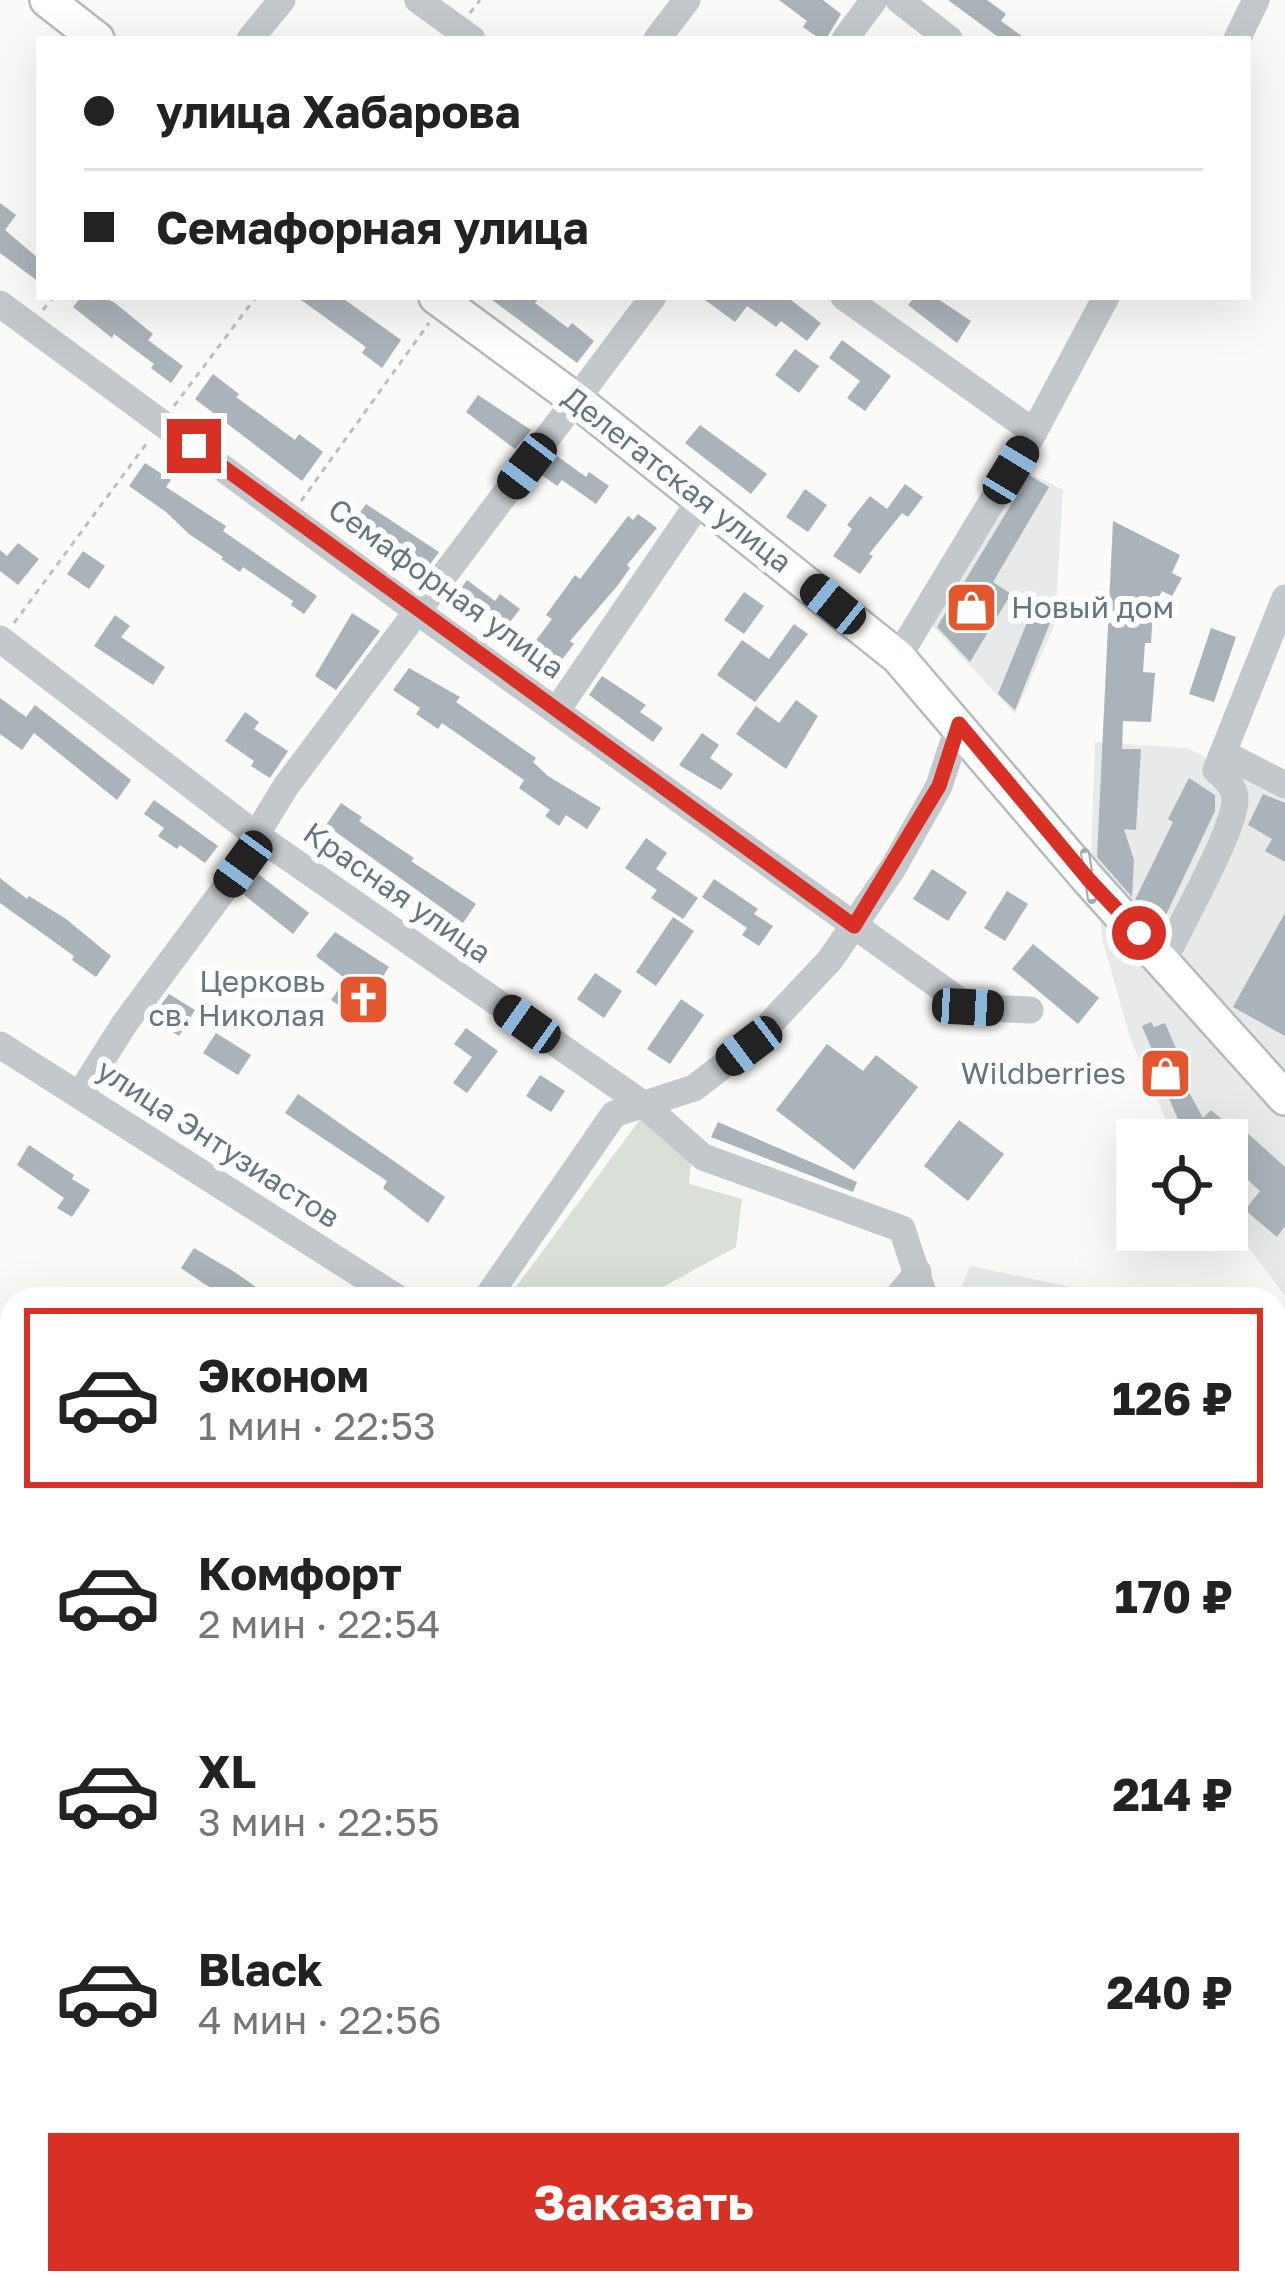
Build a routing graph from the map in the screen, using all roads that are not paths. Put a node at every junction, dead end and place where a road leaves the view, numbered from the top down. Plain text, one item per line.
1 (47, 0) edge
2 (282, 0) edge
3 (418, 0) edge
4 (687, 0) edge
5 (874, 0) edge
6 (899, 0) edge
7 (1256, 0) edge
8 (93, 36) edge
9 (252, 36) edge
10 (460, 36) edge
11 (658, 36) edge
12 (847, 36) edge
13 (946, 36) edge
14 (1238, 36) edge
15 (443, 300) edge
16 (651, 300) edge
17 (848, 300) edge
18 (1104, 300) edge
19 (0, 304) edge
20 (576, 400) junction
21 (1034, 432) junction
22 (702, 498) junction
23 (1285, 598) edge
24 (418, 612) junction
25 (0, 640) edge
26 (898, 656) junction
27 (557, 710) junction
28 (959, 724) junction
29 (1219, 761) junction
30 (1285, 785) edge
31 (256, 835) junction
32 (854, 926) junction
33 (1164, 960) junction
34 (1030, 1010) dead end
35 (0, 1045) edge
36 (80, 1094) junction
37 (1285, 1098) edge
38 (643, 1104) junction
39 (921, 1286) edge
40 (380, 1287) edge
41 (494, 1287) edge

1 - 8 main road
2 - 9 street
3 - 10 street
4 - 11 street
5 - 12 street
6 - 13 street
7 - 14 street
15 - 20 main road, Делегатская улица
16 - 20 street
17 - 21 street
18 - 21 street
19 - 24 street, Семафорная улица
20 - 22 main road, Делегатская улица
20 - 24 street
21 - 26 street
22 - 26 main road, Делегатская улица
22 - 27 street
23 - 29 street
24 - 27 street, Семафорная улица
24 - 31 street
25 - 31 street, Красная улица
26 - 28 main road, Делегатская улица
27 - 32 street, Семафорная улица
28 - 32 street
28 - 33 main road, Делегатская улица
29 - 30 street
29 - 33 street
31 - 36 street
31 - 38 street, Красная улица
32 - 34 street, Семафорная улица
32 - 38 street
33 - 37 main road, Делегатская улица
35 - 36 street, улица Энтузиастов
36 - 40 street, улица Энтузиастов
38 - 39 street, Красная улица
38 - 41 street

